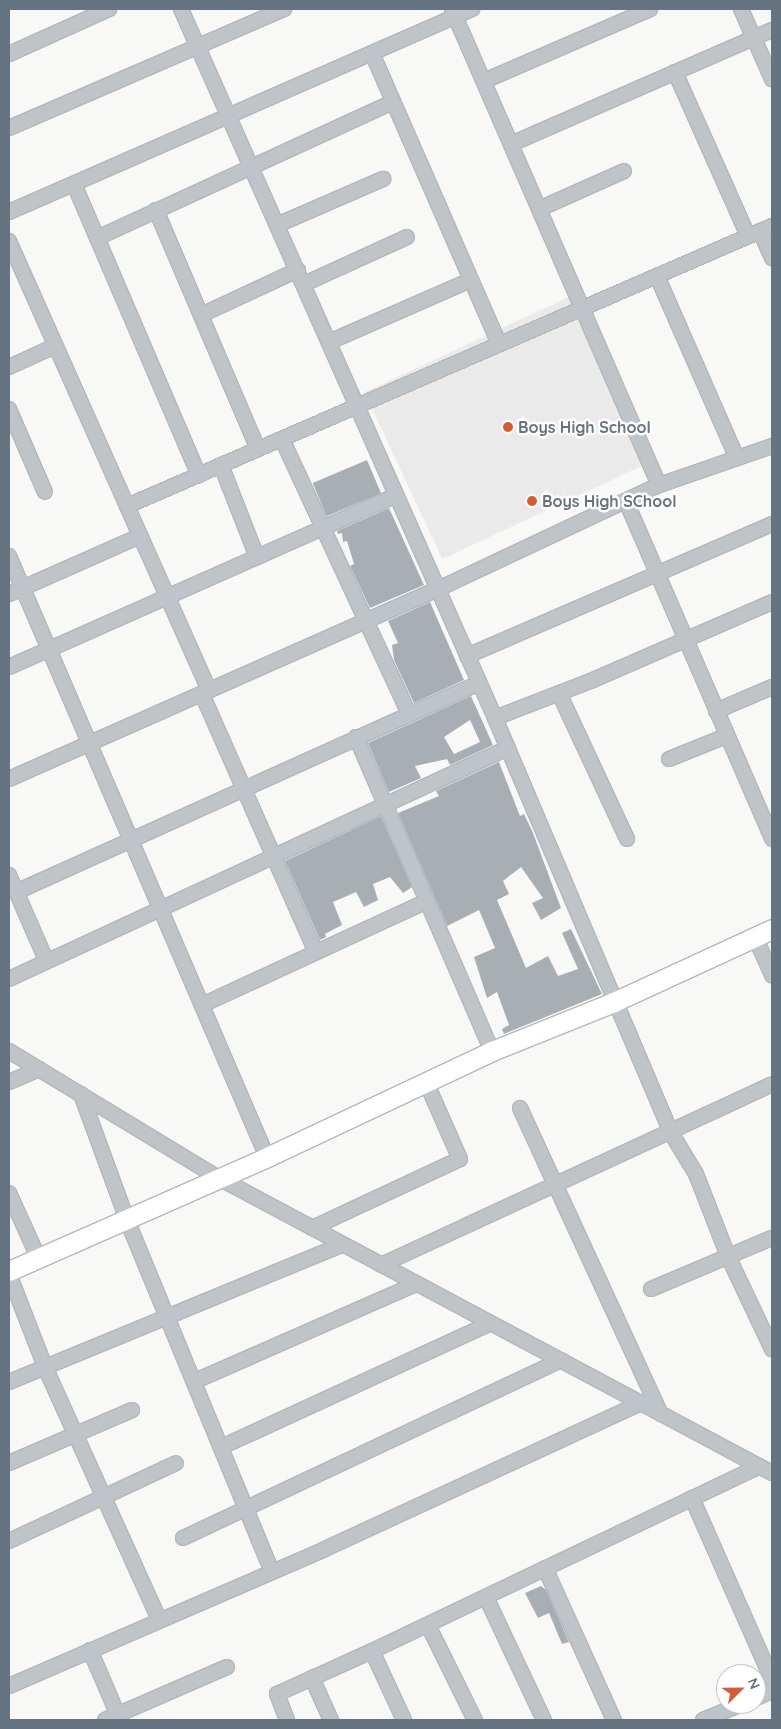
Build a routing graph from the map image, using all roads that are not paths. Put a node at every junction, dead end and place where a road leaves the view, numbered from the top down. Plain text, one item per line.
1 (109, 9) edge
2 (181, 9) edge
3 (284, 9) edge
4 (472, 9) edge
5 (650, 9) edge
6 (741, 9) edge
7 (454, 12) edge
8 (772, 30) edge
9 (754, 38) junction
10 (198, 46) junction
11 (372, 53) junction
12 (9, 54) edge
13 (675, 72) junction
14 (772, 79) edge
15 (484, 81) junction
16 (393, 102) junction
17 (230, 116) junction
18 (9, 128) edge
19 (511, 144) junction
20 (251, 167) junction
21 (624, 171) dead end
22 (383, 179) dead end
23 (74, 184) junction
24 (539, 209) junction
25 (156, 210) junction
26 (9, 212) edge
27 (277, 225) junction
28 (760, 231) edge
29 (97, 238) junction
30 (407, 238) dead end
31 (9, 242) edge
32 (772, 258) edge
33 (298, 270) junction
34 (657, 276) junction
35 (471, 280) junction
36 (304, 284) junction
37 (582, 308) junction
38 (201, 315) junction
39 (329, 342) junction
40 (500, 344) junction
41 (56, 346) junction
42 (9, 367) edge
43 (358, 406) junction
44 (9, 409) edge
45 (282, 439) junction
46 (771, 448) edge
47 (258, 449) junction
48 (737, 458) junction
49 (221, 466) junction
50 (199, 475) junction
51 (659, 485) junction
52 (45, 492) dead end
53 (397, 495) junction
54 (626, 501) junction
55 (127, 506) junction
56 (772, 524) edge
57 (323, 528) junction
58 (140, 536) junction
59 (9, 556) edge
60 (257, 557) junction
61 (658, 574) junction
62 (23, 588) junction
63 (438, 590) junction
64 (9, 594) edge
65 (167, 597) junction
66 (772, 602) edge
67 (366, 621) junction
68 (684, 641) junction
69 (48, 648) junction
70 (468, 656) junction
71 (9, 667) edge
72 (479, 683) junction
73 (772, 687) edge
74 (205, 692) junction
75 (559, 693) junction
76 (716, 711) junction
77 (409, 714) junction
78 (495, 718) junction
79 (726, 736) junction
80 (356, 737) junction
81 (90, 744) junction
82 (508, 748) junction
83 (669, 759) dead end
84 (9, 779) edge
85 (243, 788) junction
86 (384, 807) junction
87 (130, 839) junction
88 (627, 839) dead end
89 (772, 839) edge
90 (272, 858) junction
91 (9, 876) edge
92 (16, 892) junction
93 (425, 902) junction
94 (161, 910) junction
95 (772, 929) edge
96 (755, 937) junction
97 (316, 952) junction
98 (46, 960) junction
99 (772, 976) edge
100 (9, 979) edge
101 (614, 1002) junction
102 (202, 1005) junction
103 (9, 1051) edge
104 (492, 1051) junction
105 (39, 1069) junction
106 (9, 1082) edge
107 (426, 1082) junction
108 (772, 1084) edge
109 (81, 1094) junction
110 (520, 1108) dead end
111 (670, 1131) junction
112 (267, 1157) junction
113 (216, 1177) junction
114 (554, 1185) junction
115 (9, 1193) edge
116 (127, 1220) junction
117 (312, 1228) junction
118 (772, 1238) edge
119 (343, 1244) junction
120 (728, 1256) junction
121 (38, 1257) junction
122 (381, 1265) junction
123 (9, 1272) edge
124 (416, 1284) junction
125 (651, 1288) dead end
126 (166, 1317) junction
127 (491, 1324) junction
128 (772, 1350) edge
129 (561, 1360) junction
130 (45, 1367) junction
131 (202, 1378) dead end
132 (9, 1382) edge
133 (641, 1403) junction
134 (132, 1410) dead end
135 (661, 1414) junction
136 (75, 1434) junction
137 (230, 1443) dead end
138 (176, 1463) dead end
139 (9, 1464) edge
140 (758, 1466) junction
141 (772, 1473) edge
142 (104, 1497) junction
143 (692, 1498) junction
144 (246, 1508) junction
145 (183, 1538) dead end
146 (9, 1541) edge
147 (545, 1568) junction
148 (272, 1571) junction
149 (486, 1597) junction
150 (159, 1620) junction
151 (428, 1625) junction
152 (90, 1650) junction
153 (372, 1652) junction
154 (227, 1667) dead end
155 (312, 1678) junction
156 (772, 1679) edge
157 (9, 1686) edge
158 (718, 1714) edge
159 (114, 1718) edge
160 (287, 1720) edge
161 (331, 1720) edge
162 (404, 1720) edge
163 (475, 1720) edge
164 (544, 1720) edge
165 (614, 1720) edge
166 (703, 1720) edge

1 - 12 street
2 - 10 street
3 - 10 street
4 - 7 street
5 - 15 street
6 - 9 street
7 - 11 street
7 - 15 street
8 - 9 street
9 - 13 street
9 - 14 street
10 - 17 street
10 - 18 street
11 - 16 street
11 - 17 street
13 - 19 street
13 - 28 street
15 - 19 street
16 - 20 street
16 - 35 street
17 - 20 street
17 - 23 street
19 - 24 street
20 - 25 street
20 - 27 street
21 - 24 street
22 - 27 street
23 - 26 street
23 - 29 street
24 - 37 street
25 - 29 street
25 - 38 street
27 - 33 street
28 - 32 street
28 - 34 street
29 - 50 street
30 - 36 street
31 - 41 street
33 - 36 street
33 - 38 street
34 - 37 street
34 - 48 street
35 - 39 street
35 - 40 street
36 - 39 street
37 - 40 street
37 - 51 street
38 - 47 street
39 - 43 street
40 - 43 street
41 - 42 street
41 - 55 street
43 - 45 street
43 - 53 street
44 - 52 street
45 - 47 street
45 - 57 street
46 - 48 street
47 - 49 street
48 - 51 street
49 - 50 street
49 - 60 street
50 - 55 street
51 - 54 street
53 - 57 street
53 - 63 street
54 - 61 street
54 - 63 street
55 - 58 street
56 - 61 street
57 - 60 street
57 - 67 street
58 - 62 street
58 - 65 street
59 - 62 street
60 - 65 street
61 - 68 street
61 - 70 street
62 - 64 street
62 - 69 street
63 - 67 street
63 - 70 street
65 - 69 street
65 - 74 street
66 - 68 street
67 - 74 street
67 - 77 street
68 - 75 street
68 - 76 street
69 - 71 street
69 - 81 street
70 - 72 street
72 - 77 street
72 - 78 street
73 - 76 street
74 - 81 street
74 - 85 street
75 - 78 street
75 - 88 street
76 - 79 street
77 - 80 street
78 - 82 street
79 - 83 street
79 - 89 street
80 - 85 street
80 - 86 street
81 - 84 street
81 - 87 street
82 - 86 street
82 - 101 street
85 - 87 street
85 - 90 street
86 - 90 street
86 - 93 street
87 - 92 street
87 - 94 street
90 - 94 street
90 - 97 street
91 - 92 street
92 - 98 street
93 - 97 street
93 - 104 street
94 - 98 street
94 - 102 street
95 - 96 street
96 - 99 street
96 - 101 street
97 - 102 street
98 - 100 street
101 - 104 street
101 - 111 street
102 - 112 street
103 - 105 street
104 - 107 street
105 - 106 street
105 - 109 street
107 - 112 street
107 - 117 street
108 - 111 street
109 - 113 street
109 - 116 street
110 - 114 street
111 - 114 street
111 - 120 street
112 - 113 street
113 - 116 street
113 - 117 street
114 - 122 street
114 - 135 street
115 - 121 street
116 - 121 street
116 - 126 street
117 - 119 street
118 - 120 street
119 - 122 street
119 - 126 street
120 - 125 street
120 - 128 street
121 - 123 street
122 - 124 street
123 - 130 street
124 - 127 street
124 - 131 street
126 - 130 street
126 - 144 street
127 - 129 street
127 - 137 street
129 - 133 street
129 - 144 street
130 - 132 street
130 - 136 street
133 - 135 street
133 - 148 street
134 - 136 street
135 - 140 street
136 - 139 street
136 - 142 street
138 - 142 street
140 - 141 street
140 - 143 street
142 - 146 street
142 - 150 street
143 - 147 street
143 - 156 street
144 - 145 street
144 - 148 street
147 - 149 street
147 - 165 street
148 - 150 street
149 - 151 street
149 - 164 street
150 - 152 street
151 - 153 street
151 - 163 street
152 - 157 street
152 - 159 street
153 - 155 street
153 - 162 street
154 - 159 street
155 - 160 street
155 - 161 street
158 - 166 street

